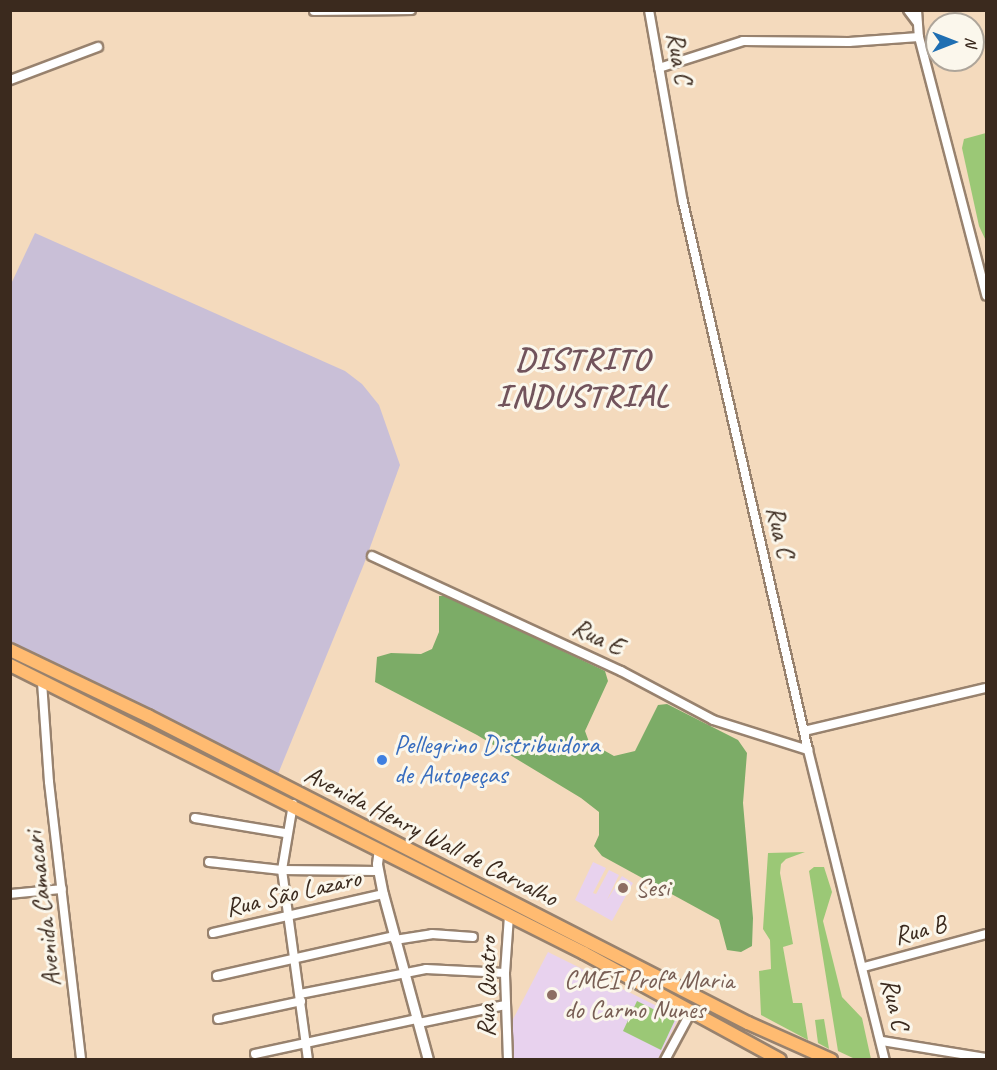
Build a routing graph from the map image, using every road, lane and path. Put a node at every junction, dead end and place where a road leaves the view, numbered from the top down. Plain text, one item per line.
1 (411, 10) edge
2 (649, 10) edge
3 (908, 10) edge
4 (917, 10) edge
5 (314, 11) edge
6 (917, 22) junction
7 (920, 37) junction
8 (98, 46) dead end
9 (659, 68) junction
10 (10, 80) edge
11 (987, 295) edge
12 (372, 556) dead end
13 (10, 650) edge
14 (44, 664) junction
15 (10, 665) edge
16 (39, 680) junction
17 (987, 688) edge
18 (110, 698) junction
19 (103, 713) junction
20 (804, 731) junction
21 (807, 750) junction
22 (293, 804) junction
23 (313, 808) junction
24 (195, 819) dead end
25 (285, 833) junction
26 (388, 838) junction
27 (379, 849) junction
28 (209, 862) dead end
29 (282, 870) junction
30 (378, 871) junction
31 (62, 889) junction
32 (10, 894) edge
33 (383, 894) junction
34 (289, 916) junction
35 (509, 916) junction
36 (544, 918) junction
37 (538, 930) junction
38 (213, 933) dead end
39 (987, 934) edge
40 (473, 937) dead end
41 (395, 938) junction
42 (296, 958) junction
43 (864, 967) junction
44 (505, 973) junction
45 (405, 974) junction
46 (217, 976) dead end
47 (300, 998) junction
48 (505, 1005) junction
49 (692, 1010) junction
50 (218, 1019) dead end
51 (418, 1021) junction
52 (882, 1041) junction
53 (306, 1043) junction
54 (255, 1054) dead end
55 (813, 1056) edge
56 (778, 1058) edge
57 (987, 1058) edge
58 (81, 1059) edge
59 (308, 1059) edge
60 (428, 1059) edge
61 (508, 1059) edge
62 (665, 1059) edge
63 (831, 1059) edge
64 (885, 1059) edge

1 - 5 street
2 - 9 street, Rua C
3 - 6 street
4 - 6 street
6 - 7 street
7 - 9 street
7 - 11 street
8 - 10 street
9 - 20 street, Rua C
12 - 21 street, Rua E
13 - 14 main road, Avenida Henry Wall de Carvalho
14 - 16 main road
14 - 18 main road, Avenida Henry Wall de Carvalho
15 - 16 main road, Avenida Henry Wall de Carvalho
16 - 19 main road, Avenida Henry Wall de Carvalho
16 - 31 street, Avenida Camacari
17 - 20 street
18 - 19 main road
18 - 23 main road, Avenida Henry Wall de Carvalho
19 - 22 main road, Avenida Henry Wall de Carvalho
20 - 21 street, Rua C
21 - 43 street, Rua C
22 - 23 main road, Avenida Henry Wall de Carvalho
22 - 25 street
23 - 26 main road, Avenida Henry Wall de Carvalho
23 - 27 main road, Avenida Henry Wall de Carvalho
24 - 25 street
25 - 29 street
26 - 27 main road
26 - 36 main road, Avenida Henry Wall de Carvalho
27 - 30 street
27 - 35 main road, Avenida Henry Wall de Carvalho
28 - 29 street
29 - 30 street
29 - 34 street
30 - 33 street
31 - 32 street
31 - 58 street, Avenida Camacari
33 - 34 street, Rua São Lazaro
33 - 41 street
34 - 38 street, Rua São Lazaro
34 - 42 street
35 - 37 main road, Avenida Henry Wall de Carvalho
35 - 44 street, Rua Quatro
36 - 37 main road
36 - 55 main road, Avenida Henry Wall de Carvalho
37 - 49 main road, Avenida Henry Wall de Carvalho
39 - 43 street, Rua B
40 - 41 street
41 - 42 street
41 - 45 street
42 - 46 street
42 - 47 street
43 - 52 street, Rua C
44 - 45 street
44 - 48 street, Rua Quatro
45 - 47 street
45 - 51 street
47 - 50 street
47 - 53 street
48 - 51 street
48 - 61 street, Rua Quatro
49 - 56 main road, Avenida Henry Wall de Carvalho
49 - 62 street
51 - 53 street
51 - 60 street
52 - 57 street
52 - 64 street, Rua C
53 - 54 street
53 - 59 street
55 - 63 main road, Avenida Henry Wall de Carvalho

